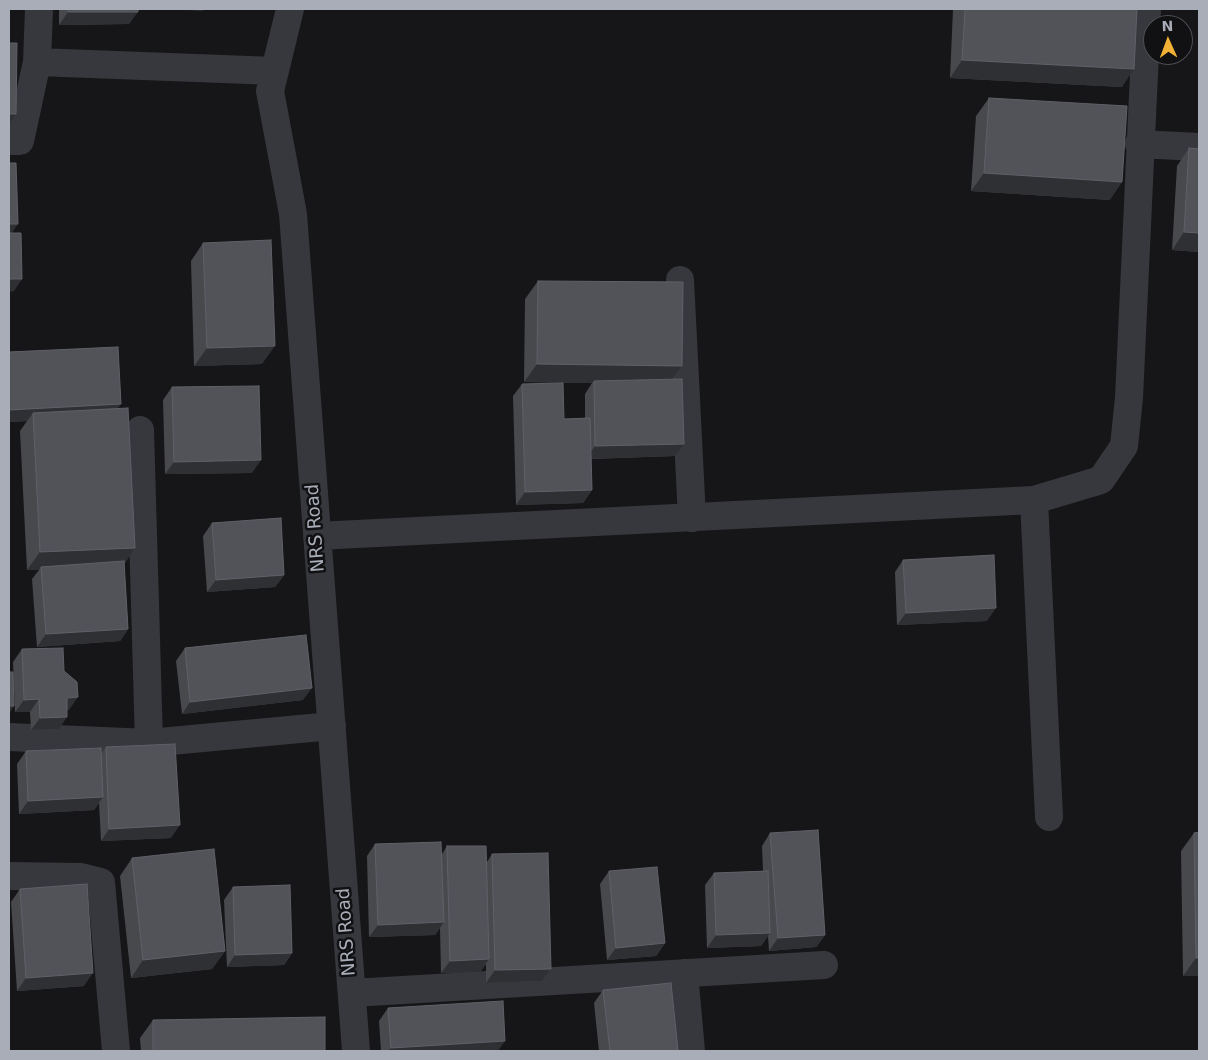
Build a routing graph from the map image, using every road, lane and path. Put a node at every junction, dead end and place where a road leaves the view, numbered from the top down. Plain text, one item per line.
1 (39, 9) edge
2 (290, 9) edge
3 (1147, 9) edge
4 (37, 62) junction
5 (274, 71) junction
6 (9, 141) edge
7 (1139, 144) junction
8 (1199, 147) edge
9 (680, 280) edge
10 (140, 430) dead end
11 (1034, 500) junction
12 (692, 518) junction
13 (317, 536) junction
14 (332, 726) junction
15 (9, 737) edge
16 (149, 743) junction
17 (1049, 817) dead end
18 (9, 876) edge
19 (824, 965) dead end
20 (684, 973) junction
21 (352, 993) junction
22 (116, 1051) edge
23 (356, 1051) edge
24 (692, 1051) edge

1 - 4 street
2 - 5 street, NRS Road
3 - 7 street
4 - 5 street
4 - 6 street
5 - 13 street, NRS Road
7 - 8 street
7 - 11 street
9 - 12 street
10 - 16 street
11 - 12 street
11 - 17 street
12 - 13 street
13 - 14 street, NRS Road
14 - 16 street
14 - 21 street, NRS Road
15 - 16 street
18 - 22 street
19 - 20 street
20 - 21 street
20 - 24 street
21 - 23 street, NRS Road

